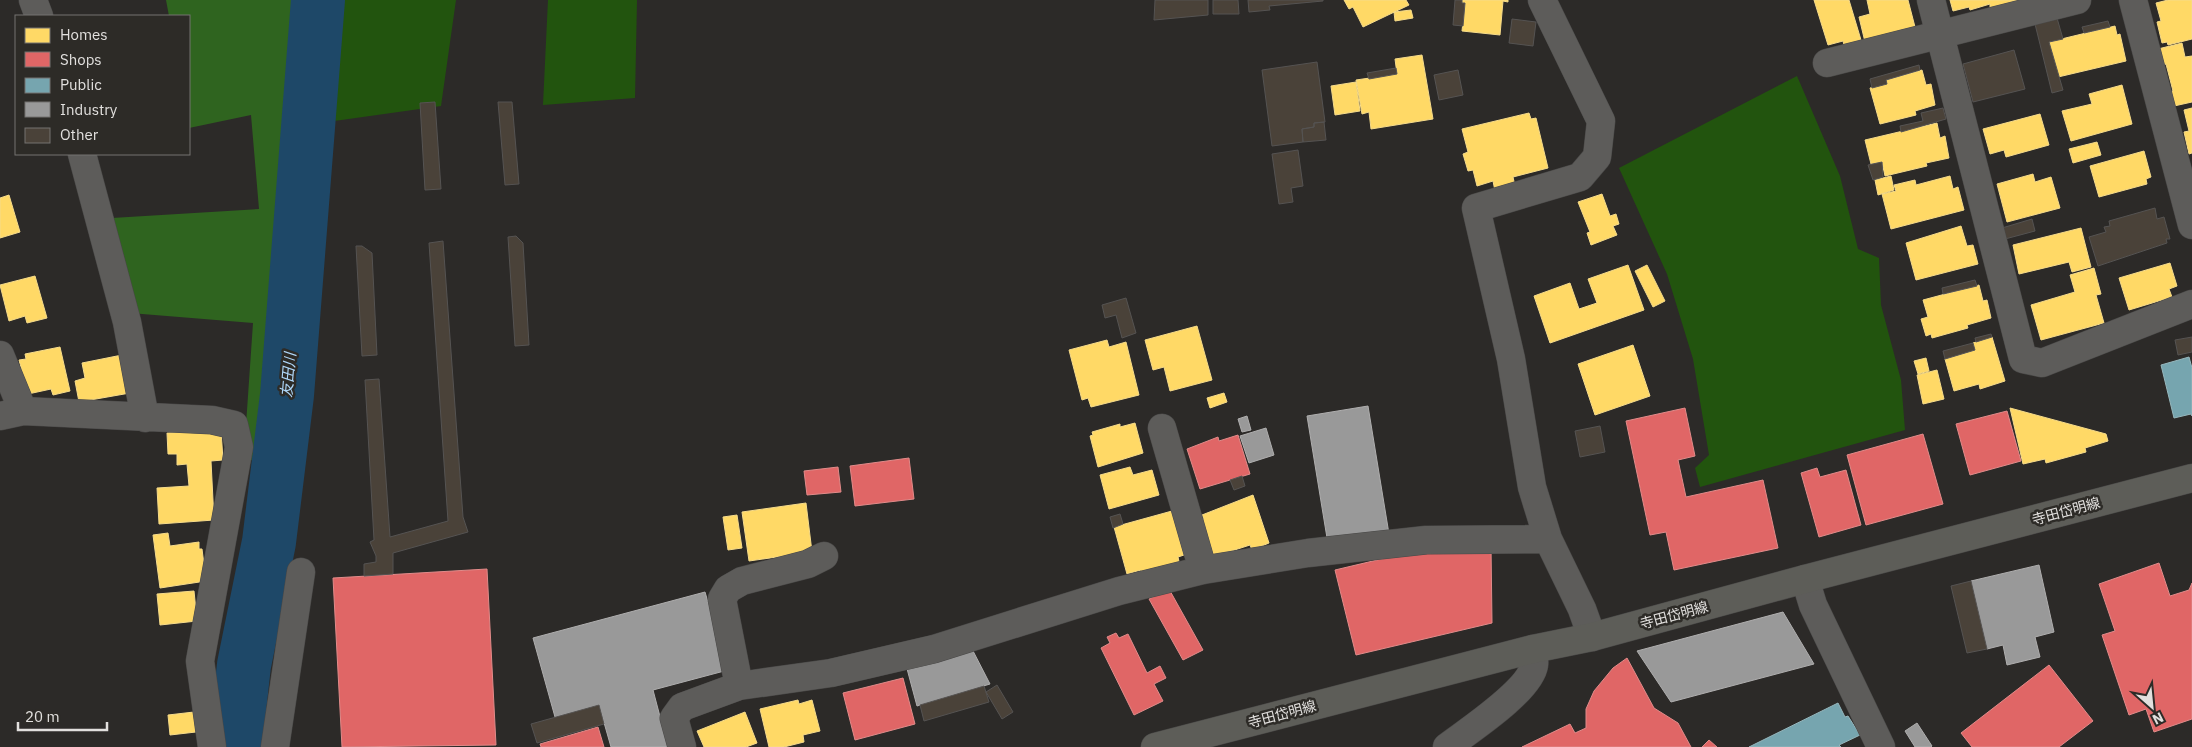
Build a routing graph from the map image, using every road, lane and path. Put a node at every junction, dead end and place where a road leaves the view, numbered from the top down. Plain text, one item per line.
1 (33, 0) edge
2 (1542, 0) edge
3 (1931, 0) edge
4 (2077, 0) edge
5 (2133, 0) edge
6 (39, 15) edge
7 (1941, 34) junction
8 (1827, 63) dead end
9 (82, 155) edge
10 (2192, 225) edge
11 (2192, 304) edge
12 (0, 355) edge
13 (11, 414) edge
14 (145, 418) junction
15 (1162, 428) dead end
16 (2192, 478) edge
17 (1548, 539) junction
18 (824, 556) dead end
19 (1203, 570) junction
20 (301, 572) dead end
21 (1805, 579) junction
22 (1592, 637) junction
23 (1533, 649) junction
24 (739, 686) junction
25 (212, 747) edge
26 (275, 747) edge
27 (682, 747) edge
28 (1155, 747) edge
29 (1447, 747) edge
30 (1880, 747) edge

1 - 6 street
2 - 17 street
3 - 7 street
4 - 7 street
5 - 10 street
7 - 8 street
7 - 11 street
9 - 14 street
12 - 13 street
13 - 14 street
14 - 25 street
15 - 19 street
16 - 21 main road, 寺田岱明線
17 - 19 street
17 - 22 street
18 - 24 street
19 - 24 street
20 - 26 street
21 - 22 main road, 寺田岱明線
21 - 30 street
22 - 23 main road, 寺田岱明線
23 - 28 main road, 寺田岱明線
23 - 29 street
24 - 27 street

